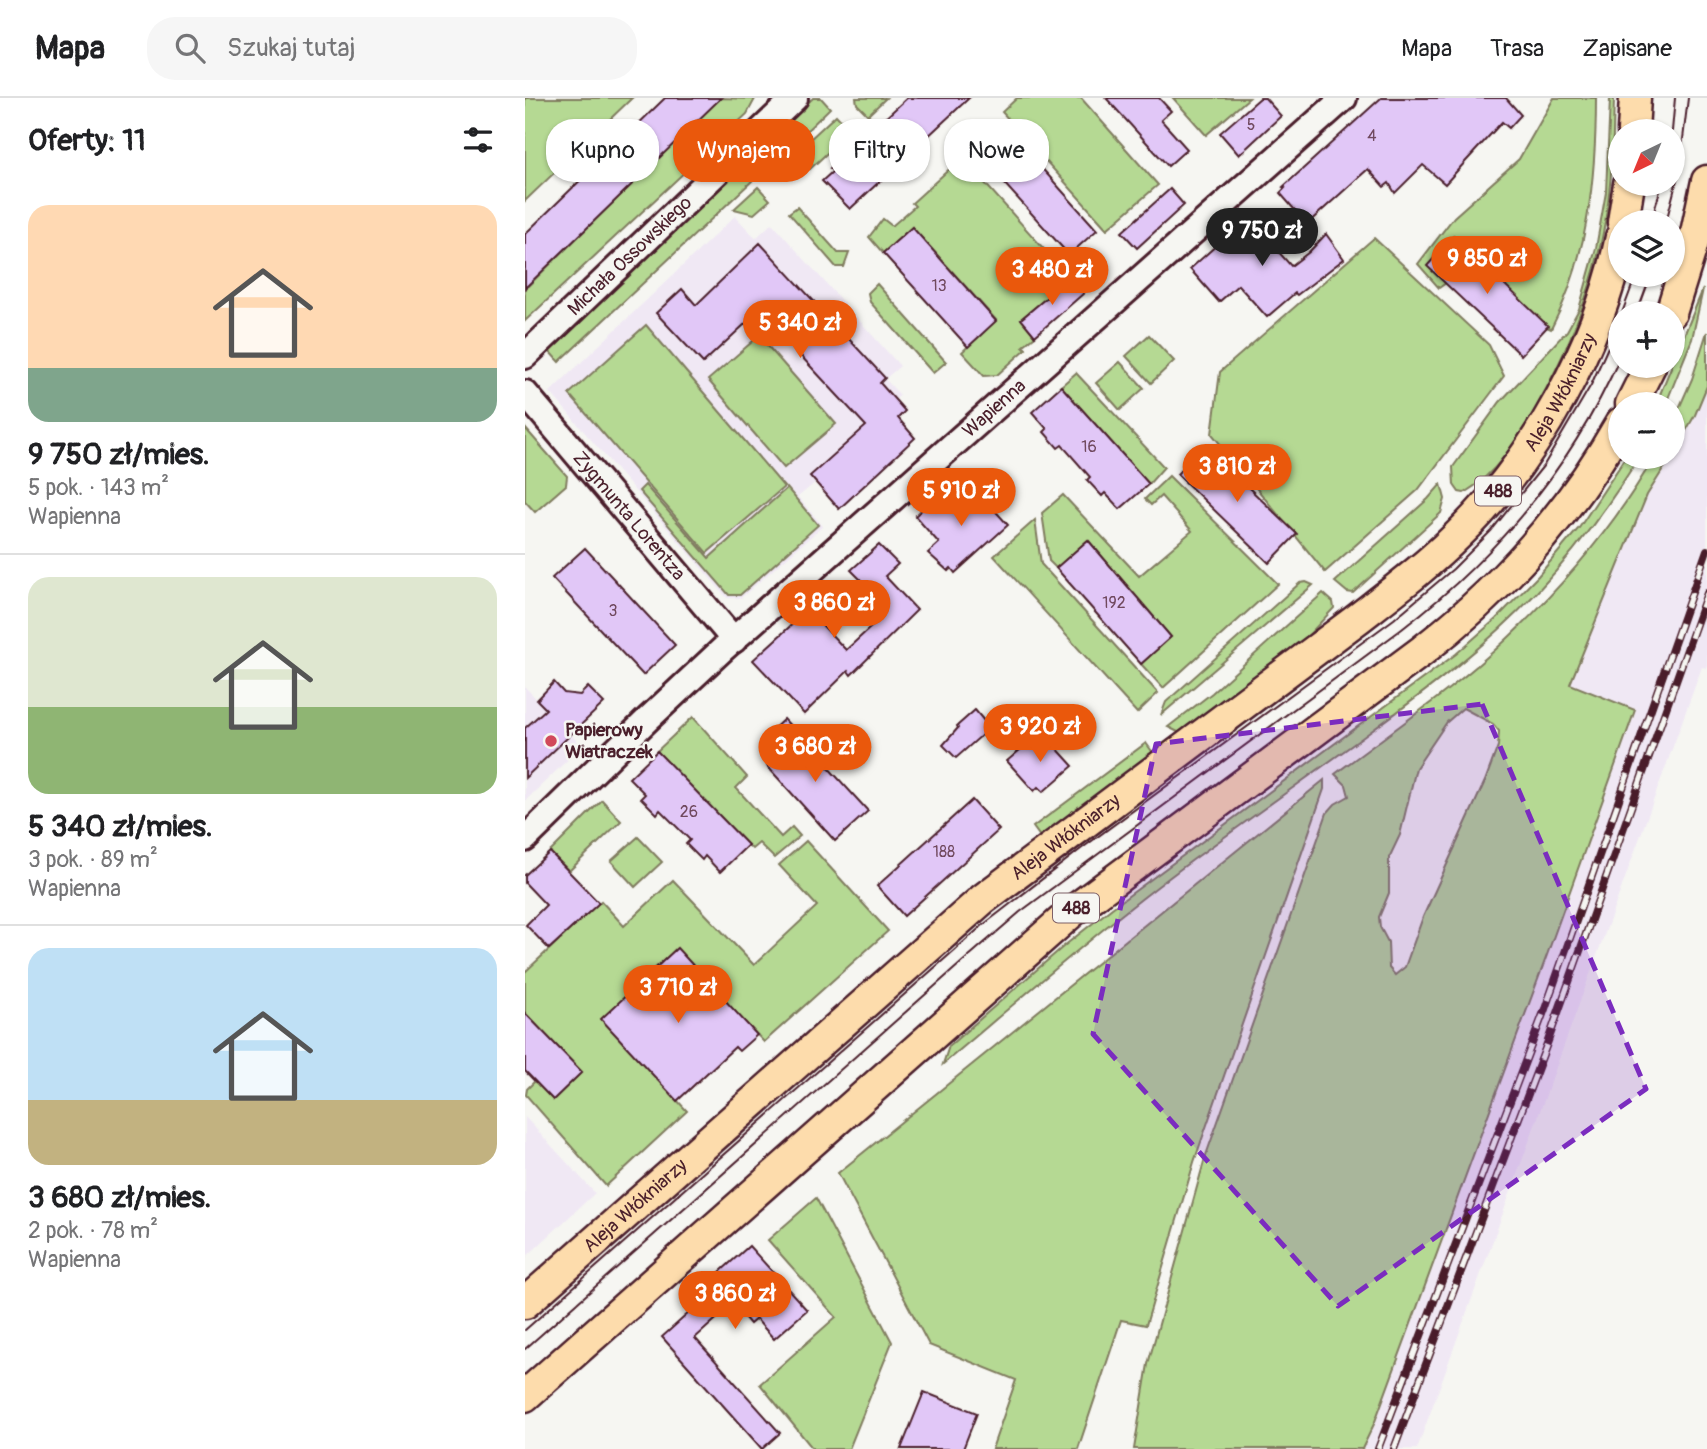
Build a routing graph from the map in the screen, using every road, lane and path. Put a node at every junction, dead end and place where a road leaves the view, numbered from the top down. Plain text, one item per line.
1 (1343, 98) edge
2 (1635, 98) edge
3 (791, 99) edge
4 (1634, 119) edge
5 (1707, 181) edge
6 (1608, 281) edge
7 (1675, 301) edge
8 (525, 356) edge
9 (525, 393) edge
10 (1608, 443) edge
11 (734, 639) junction
12 (525, 839) edge
13 (525, 1303) edge
14 (525, 1395) edge

1 - 11 street, Wapienna
2 - 4 main road
3 - 8 street, Michała Ossowskiego
5 - 7 main road
6 - 13 main road, Aleja Włókniarzy / 488
9 - 11 street, Zygmunta Lorentza
10 - 14 main road, 488
11 - 12 street, Wapienna

